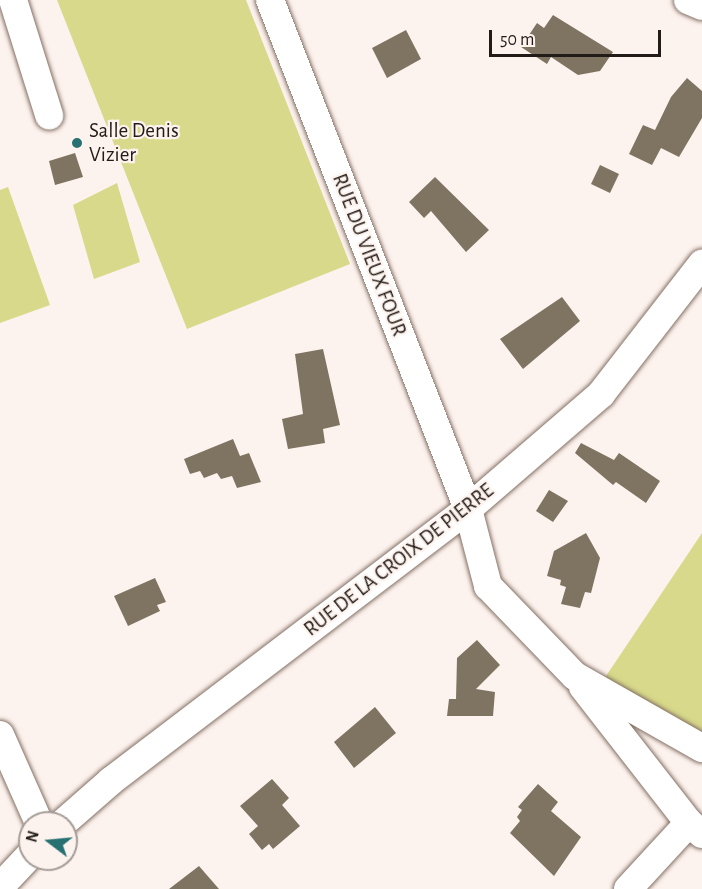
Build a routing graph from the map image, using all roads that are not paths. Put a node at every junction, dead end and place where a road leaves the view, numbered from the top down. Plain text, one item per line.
1 (13, 0) edge
2 (270, 0) edge
3 (688, 0) edge
4 (702, 6) edge
5 (49, 115) dead end
6 (702, 264) edge
7 (468, 509) junction
8 (575, 676) junction
9 (0, 735) edge
10 (702, 747) edge
11 (34, 811) edge
12 (77, 811) edge
13 (696, 829) edge
14 (18, 868) edge
15 (0, 887) edge
16 (628, 889) edge

1 - 5 street
2 - 7 street, RUE DU VIEUX FOUR
3 - 4 street
6 - 7 street, RUE DE LA CROIX DE PIERRE
7 - 8 street, RUE DU VIEUX FOUR
7 - 12 street, RUE DE LA CROIX DE PIERRE
8 - 10 street
8 - 13 street
9 - 11 street
13 - 16 street
14 - 15 street

